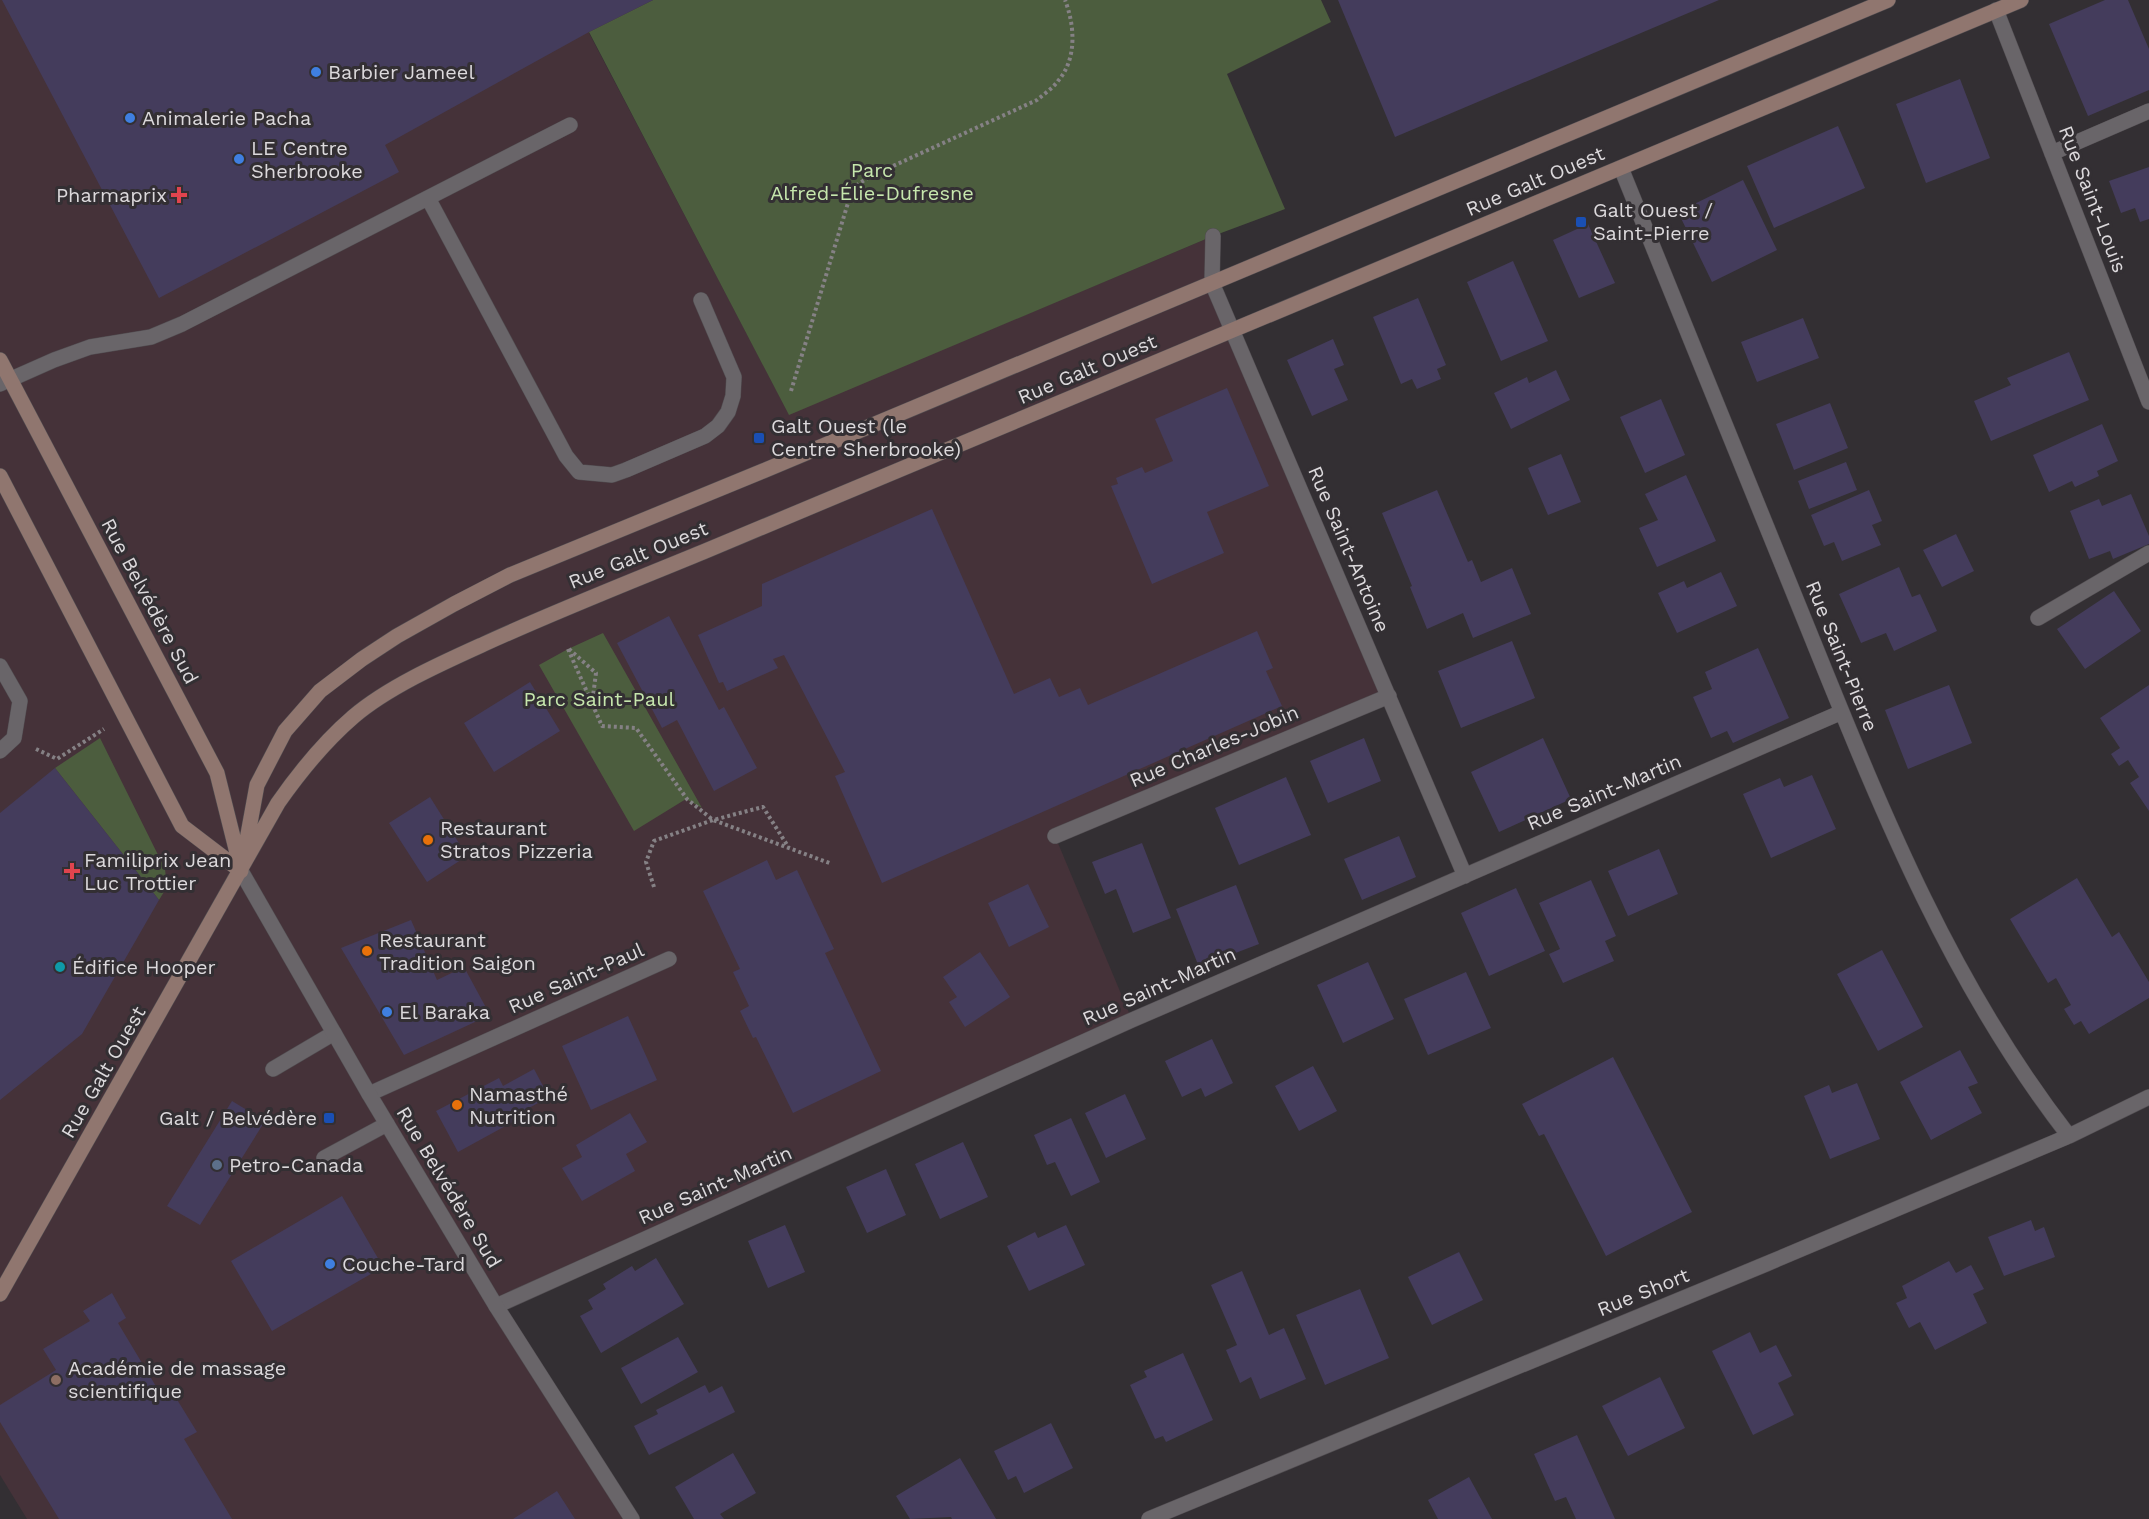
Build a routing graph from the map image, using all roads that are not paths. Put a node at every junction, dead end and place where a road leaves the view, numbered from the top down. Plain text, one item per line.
1 (1888, 0) edge
2 (2021, 0) edge
3 (1996, 10) junction
4 (2149, 111) edge
5 (570, 125) dead end
6 (2052, 153) junction
7 (1621, 168) junction
8 (428, 198) junction
9 (1213, 236) dead end
10 (1212, 283) junction
11 (701, 300) dead end
12 (1233, 331) junction
13 (0, 360) edge
14 (5, 382) edge
15 (2149, 402) edge
16 (0, 476) edge
17 (2149, 553) edge
18 (2038, 618) dead end
19 (0, 666) edge
20 (1389, 696) junction
21 (1842, 712) junction
22 (0, 751) edge
23 (1055, 836) dead end
24 (241, 871) junction
25 (1465, 876) junction
26 (669, 958) dead end
27 (334, 1033) junction
28 (273, 1069) dead end
29 (369, 1094) junction
30 (2149, 1096) edge
31 (387, 1124) junction
32 (2069, 1136) junction
33 (324, 1158) dead end
34 (0, 1294) edge
35 (496, 1306) junction
36 (632, 1519) edge
37 (1149, 1519) edge

1 - 10 main road, Rue Galt Ouest
2 - 3 main road, Rue Galt Ouest
3 - 6 street, Rue Saint-Louis
3 - 7 main road, Rue Galt Ouest
4 - 6 street
5 - 8 street
6 - 15 street, Rue Saint-Louis
7 - 12 main road, Rue Galt Ouest
7 - 21 street, Rue Saint-Pierre
8 - 11 street
8 - 14 street
9 - 10 street, Rue Saint-Antoine
10 - 12 street, Rue Saint-Antoine
10 - 24 main road, Rue Galt Ouest
12 - 20 street, Rue Saint-Antoine
12 - 24 main road, Rue Galt Ouest
13 - 14 main road, Rue Belvédère Sud
14 - 24 main road, Rue Belvédère Sud
16 - 24 main road, Rue Belvédère Sud
17 - 18 street
19 - 22 street
20 - 23 street, Rue Charles-Jobin
20 - 25 street, Rue Saint-Antoine
21 - 25 street, Rue Saint-Martin
21 - 32 street, Rue Saint-Pierre
24 - 27 street, Rue Belvédère Sud
24 - 34 main road, Rue Galt Ouest
25 - 35 street, Rue Saint-Martin
26 - 29 street, Rue Saint-Paul
27 - 28 street
27 - 29 street, Rue Belvédère Sud
29 - 31 street, Rue Belvédère Sud
30 - 32 street, Rue Short
31 - 33 street
31 - 35 street, Rue Belvédère Sud
32 - 37 street, Rue Short
35 - 36 street, Rue Belvédère Sud

